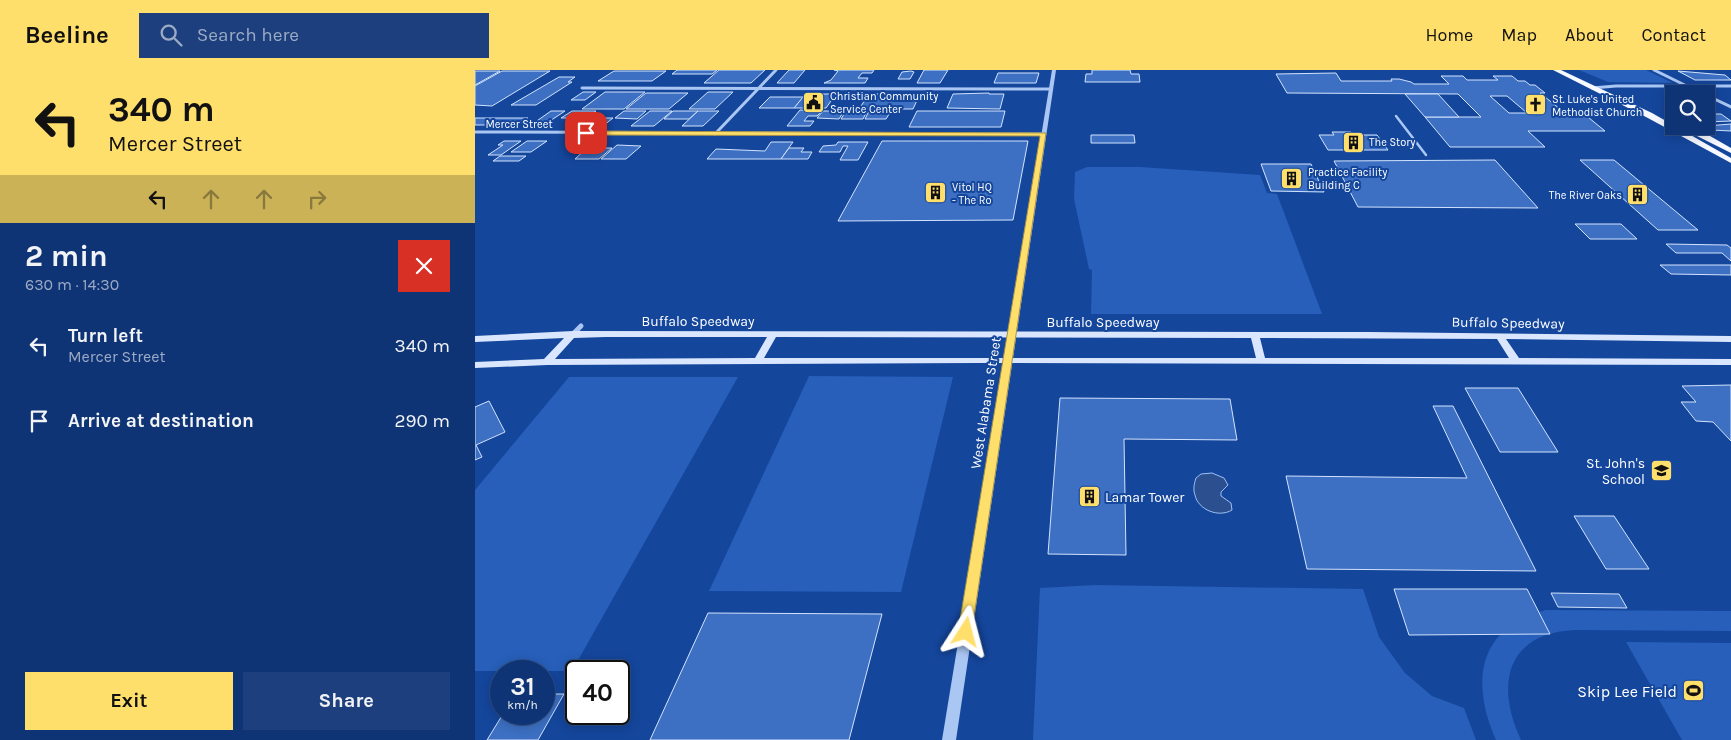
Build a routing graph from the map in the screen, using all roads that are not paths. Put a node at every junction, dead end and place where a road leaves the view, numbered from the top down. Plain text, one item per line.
1 (777, 70) edge
2 (1054, 70) edge
3 (1555, 70) edge
4 (1571, 70) edge
5 (1654, 70) edge
6 (1686, 85) edge
7 (1605, 86) junction
8 (1665, 86) edge
9 (1715, 86) edge
10 (1731, 86) edge
11 (582, 88) dead end
12 (759, 88) junction
13 (1593, 88) junction
14 (1051, 89) junction
15 (1715, 99) edge
16 (1731, 107) edge
17 (1396, 116) dead end
18 (1665, 116) edge
19 (475, 132) edge
20 (715, 134) junction
21 (1044, 134) junction
22 (1703, 135) edge
23 (1731, 151) edge
24 (1426, 155) dead end
25 (1731, 155) edge
26 (1721, 156) junction
27 (1731, 161) edge
28 (581, 326) dead end
29 (573, 334) junction
30 (773, 334) junction
31 (1255, 335) junction
32 (1012, 336) junction
33 (1499, 336) junction
34 (1731, 339) edge
35 (475, 340) edge
36 (1008, 360) junction
37 (1261, 360) junction
38 (758, 361) junction
39 (1516, 361) junction
40 (547, 362) junction
41 (1731, 362) edge
42 (475, 365) edge
43 (949, 740) edge

1 - 12 street
2 - 14 street, West Alabama Street
3 - 13 main road
4 - 7 main road
5 - 6 street
7 - 8 street
7 - 13 street
7 - 18 main road
9 - 10 street
11 - 12 street
12 - 14 street
12 - 20 street
13 - 26 main road
14 - 21 street, West Alabama Street
15 - 16 street
17 - 24 street
19 - 20 street, Mercer Street
20 - 21 street, Mercer Street
21 - 32 street, West Alabama Street
22 - 23 main road
25 - 26 main road
26 - 27 main road
28 - 29 street
29 - 30 main road, Buffalo Speedway
29 - 35 main road, Buffalo Speedway
29 - 40 main road
30 - 32 main road, Buffalo Speedway
30 - 38 main road
31 - 32 main road, Buffalo Speedway
31 - 33 main road, Buffalo Speedway
31 - 37 main road
32 - 36 street, West Alabama Street
33 - 34 main road, Buffalo Speedway
33 - 39 main road
36 - 37 main road
36 - 38 main road
36 - 43 street, West Alabama Street
37 - 39 main road
38 - 40 main road
39 - 41 main road
40 - 42 main road

